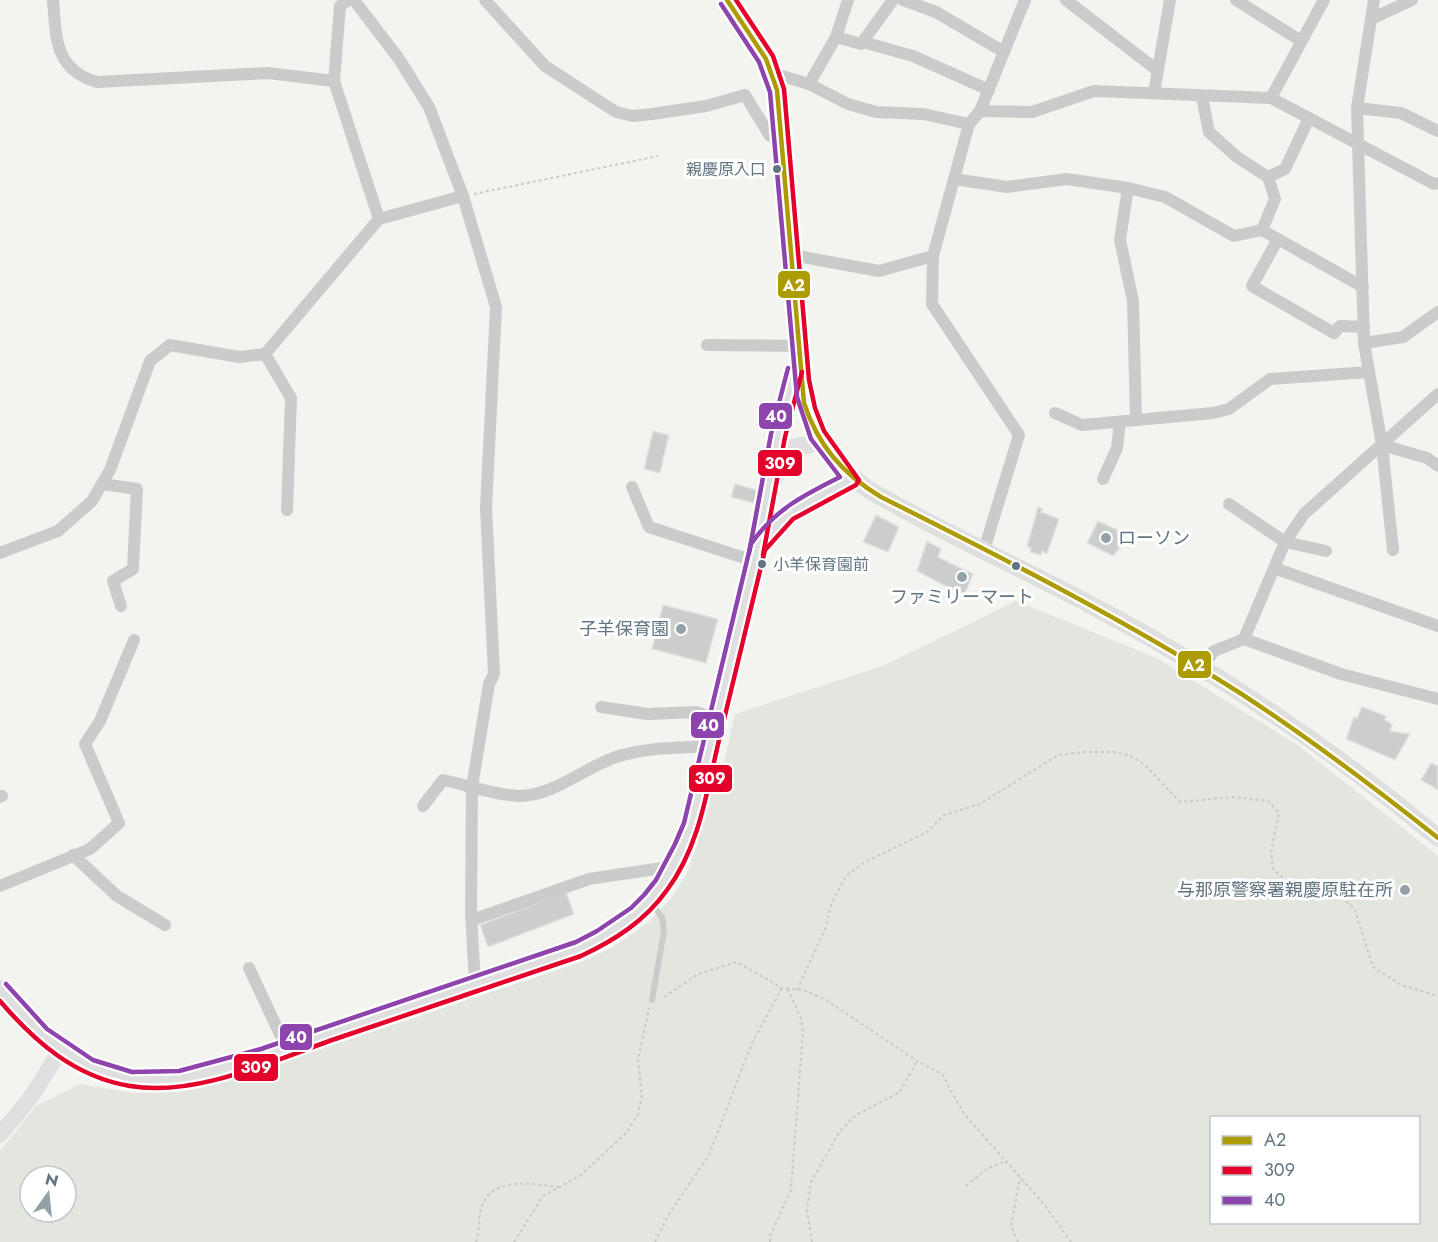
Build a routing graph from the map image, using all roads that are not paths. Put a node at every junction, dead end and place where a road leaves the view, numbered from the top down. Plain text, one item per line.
1 (53, 0) edge
2 (348, 0) edge
3 (354, 0) edge
4 (485, 0) edge
5 (727, 0) edge
6 (848, 0) edge
7 (893, 0) edge
8 (903, 0) edge
9 (1026, 0) edge
10 (1066, 0) edge
11 (1170, 0) edge
12 (1236, 0) edge
13 (1324, 0) edge
14 (1374, 0) edge
15 (1412, 0) edge
16 (1371, 19) junction
17 (836, 37) junction
18 (1301, 41) junction
19 (863, 42) junction
20 (1004, 52) junction
21 (1157, 70) junction
22 (772, 72) junction
23 (334, 81) junction
24 (809, 84) junction
25 (989, 90) junction
26 (1154, 93) junction
27 (1202, 97) junction
28 (1271, 98) junction
29 (1357, 108) junction
30 (980, 111) junction
31 (1309, 118) junction
32 (969, 124) junction
33 (1438, 131) edge
34 (783, 139) junction
35 (1359, 144) junction
36 (1268, 177) junction
37 (954, 179) junction
38 (1438, 183) edge
39 (1128, 188) junction
40 (463, 196) junction
41 (379, 219) junction
42 (1262, 230) junction
43 (1278, 239) junction
44 (792, 255) junction
45 (933, 256) junction
46 (1363, 287) junction
47 (1438, 312) edge
48 (1364, 327) junction
49 (1364, 344) junction
50 (707, 345) dead end
51 (799, 353) junction
52 (265, 354) junction
53 (1369, 372) junction
54 (1438, 394) edge
55 (1055, 413) dead end
56 (1136, 420) junction
57 (1120, 422) junction
58 (820, 442) junction
59 (1382, 445) junction
60 (1438, 466) edge
61 (852, 479) junction
62 (1103, 479) dead end
63 (102, 484) junction
64 (632, 487) dead end
65 (769, 489) junction
66 (1229, 504) dead end
67 (287, 510) dead end
68 (1285, 542) junction
69 (984, 550) junction
70 (1393, 550) dead end
71 (1326, 551) dead end
72 (0, 553) edge
73 (756, 554) junction
74 (1274, 568) junction
75 (121, 606) dead end
76 (1438, 626) edge
77 (1244, 639) junction
78 (134, 640) dead end
79 (1201, 668) junction
80 (1438, 699) edge
81 (601, 707) dead end
82 (717, 719) junction
83 (711, 746) junction
84 (472, 787) junction
85 (423, 806) dead end
86 (1438, 837) edge
87 (73, 855) junction
88 (675, 866) junction
89 (0, 886) edge
90 (650, 902) junction
91 (472, 920) junction
92 (165, 925) dead end
93 (249, 968) dead end
94 (476, 984) junction
95 (0, 989) edge
96 (652, 1000) road end
97 (286, 1047) junction
98 (60, 1052) junction
99 (0, 1135) edge

1 - 23 street
2 - 23 street
3 - 40 street
4 - 34 street
5 - 22 main road
6 - 17 street
7 - 19 street
8 - 20 street
9 - 20 street
10 - 21 street
11 - 21 street
12 - 18 street
13 - 18 street
14 - 16 street
15 - 16 street
16 - 29 street
17 - 19 street
17 - 24 street
18 - 28 street
19 - 25 street
20 - 25 street
21 - 26 street
22 - 24 street
22 - 34 main road
23 - 41 street
24 - 32 street
25 - 30 street
26 - 27 street
26 - 30 street
27 - 28 street
27 - 36 street
28 - 31 street
29 - 33 street
29 - 35 street
30 - 32 street
31 - 35 street
31 - 36 street
32 - 37 street
34 - 44 main road
35 - 38 street
35 - 46 street
36 - 42 street
37 - 39 street
37 - 45 street
39 - 42 street
39 - 56 street
40 - 41 street
40 - 84 street
41 - 52 street
42 - 43 street
43 - 46 street
43 - 48 street
44 - 45 street
44 - 51 main road
45 - 69 street
46 - 48 street
47 - 49 street
48 - 49 street
49 - 53 street
50 - 51 street
51 - 58 main road
51 - 65 main road
52 - 63 street
52 - 67 street
53 - 56 street
53 - 59 street
54 - 59 street
55 - 57 street
56 - 57 street
57 - 62 street
58 - 61 main road
58 - 65 main road
59 - 60 street
59 - 68 street
59 - 70 street
61 - 69 main road
61 - 73 main road
63 - 72 street
63 - 75 street
64 - 73 street
65 - 73 main road
66 - 68 street
68 - 71 street
68 - 74 street
69 - 79 main road
73 - 82 main road
74 - 76 street
74 - 77 street
77 - 79 street
77 - 80 street
78 - 87 street
79 - 86 main road
81 - 82 street
82 - 83 main road
83 - 84 street
83 - 88 main road
84 - 85 street
84 - 91 street
87 - 89 street
87 - 92 street
88 - 90 main road
88 - 91 street
90 - 94 main road
90 - 96 lane
91 - 94 street
93 - 97 street
94 - 97 main road
95 - 98 main road
97 - 98 main road
98 - 99 main road

